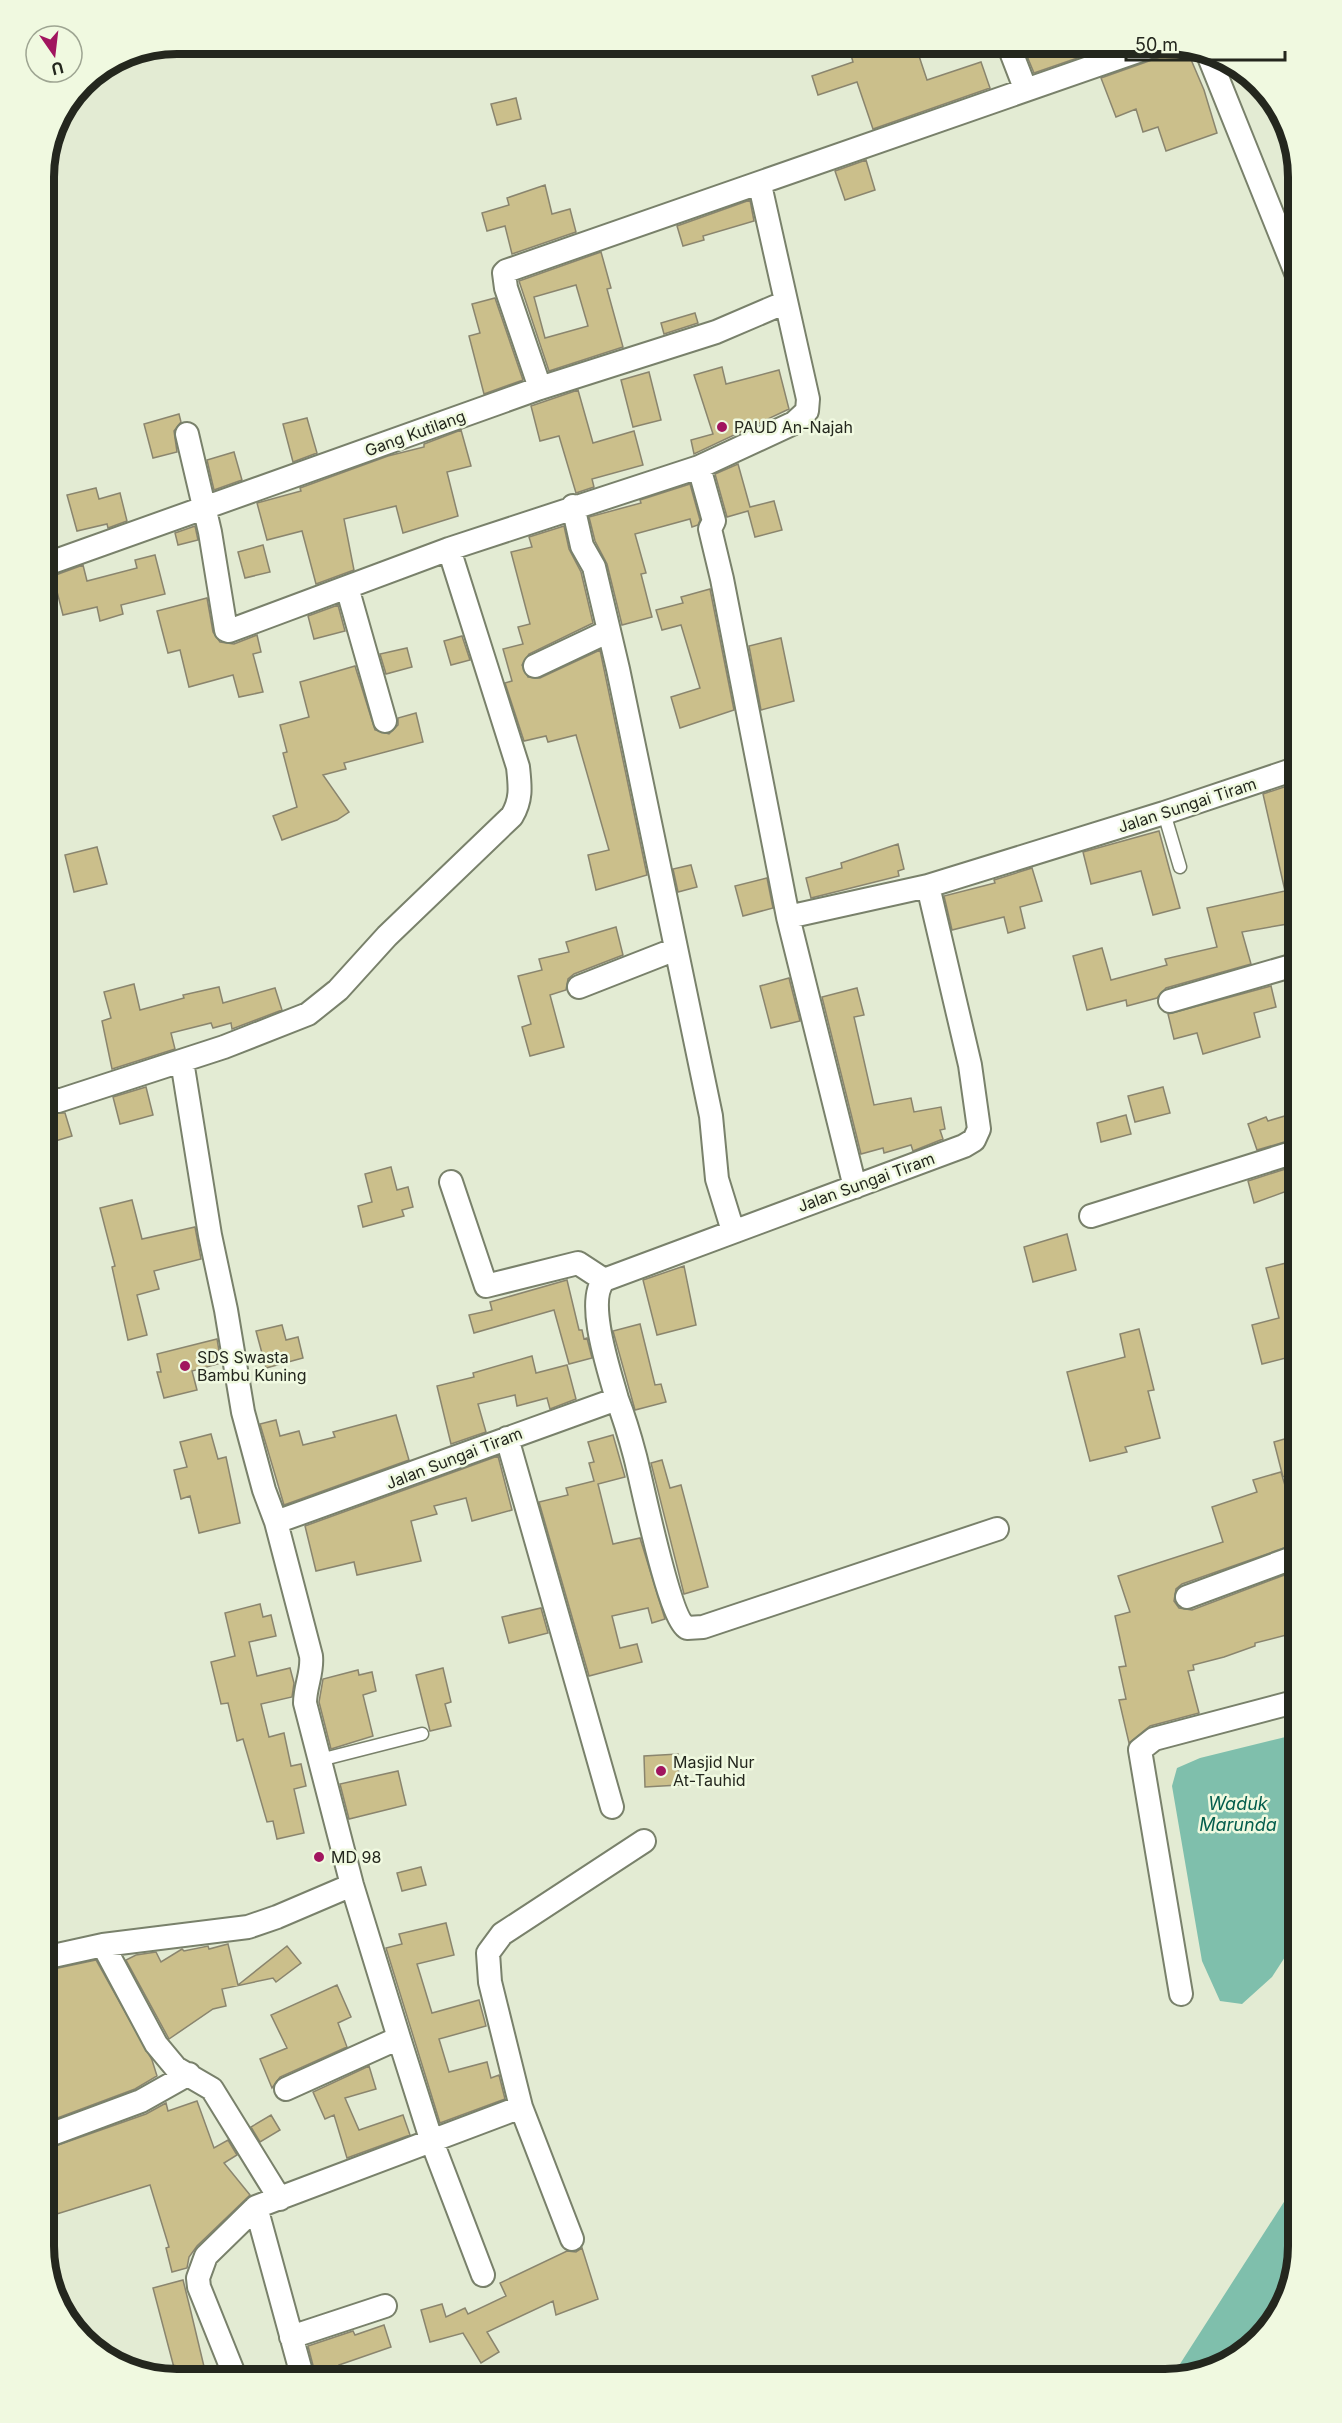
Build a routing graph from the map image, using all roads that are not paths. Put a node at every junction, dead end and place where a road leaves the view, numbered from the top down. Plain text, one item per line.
1 (1012, 54) edge
2 (1128, 54) edge
3 (1211, 63) edge
4 (1025, 88) junction
5 (760, 185) junction
6 (1288, 251) edge
7 (786, 302) junction
8 (540, 388) junction
9 (187, 434) dead end
10 (699, 467) junction
11 (573, 506) junction
12 (203, 507) junction
13 (449, 549) junction
14 (54, 561) edge
15 (347, 587) junction
16 (607, 632) junction
17 (535, 666) dead end
18 (385, 721) dead end
19 (1288, 772) edge
20 (1164, 813) junction
21 (1180, 867) dead end
22 (928, 886) junction
23 (788, 917) junction
24 (676, 950) junction
25 (1288, 967) edge
26 (579, 987) dead end
27 (1170, 1001) dead end
28 (182, 1061) junction
29 (54, 1099) edge
30 (1288, 1154) edge
31 (451, 1182) dead end
32 (855, 1186) junction
33 (1091, 1216) dead end
34 (733, 1231) junction
35 (604, 1280) junction
36 (617, 1399) junction
37 (507, 1438) junction
38 (276, 1522) junction
39 (997, 1529) dead end
40 (1288, 1561) edge
41 (1187, 1597) dead end
42 (1288, 1704) edge
43 (422, 1734) dead end
44 (320, 1760) junction
45 (612, 1807) dead end
46 (644, 1841) dead end
47 (352, 1885) junction
48 (103, 1945) junction
49 (54, 1956) edge
50 (1181, 1994) dead end
51 (399, 2038) junction
52 (189, 2074) junction
53 (286, 2089) dead end
54 (521, 2107) junction
55 (54, 2133) edge
56 (431, 2139) junction
57 (280, 2199) junction
58 (256, 2207) junction
59 (572, 2239) dead end
60 (483, 2275) dead end
61 (385, 2306) dead end
62 (291, 2337) junction
63 (232, 2369) edge
64 (300, 2369) edge

1 - 4 street
2 - 4 street
3 - 6 street
4 - 5 street
5 - 7 street
5 - 8 street
7 - 8 street, Gang Kutilang
7 - 10 street
8 - 12 street, Gang Kutilang
9 - 12 street
10 - 11 street
10 - 23 street
11 - 13 street
11 - 16 street
12 - 14 street, Gang Kutilang
12 - 15 street
13 - 15 street
13 - 28 street
15 - 18 street
16 - 17 street
16 - 24 street
19 - 20 street, Jalan Sungai Tiram
20 - 21 lane
20 - 22 street, Jalan Sungai Tiram
22 - 23 street
22 - 32 street, Jalan Sungai Tiram
23 - 32 street
24 - 26 street
24 - 34 street
25 - 27 street
28 - 29 street
28 - 38 street
30 - 33 street
31 - 35 street
32 - 34 street, Jalan Sungai Tiram
34 - 35 street, Jalan Sungai Tiram
35 - 36 street
36 - 37 street, Jalan Sungai Tiram
36 - 39 street
37 - 38 street, Jalan Sungai Tiram
37 - 45 street
38 - 44 street
40 - 41 street
42 - 50 street
43 - 44 lane
44 - 47 street
46 - 54 street
47 - 48 street
47 - 51 street
48 - 49 street
48 - 52 street
51 - 53 street
51 - 56 street
52 - 55 street
52 - 57 street
54 - 56 street
54 - 59 street
56 - 57 street
56 - 60 street
57 - 58 street
58 - 62 street
58 - 63 street
61 - 62 street
62 - 64 street

